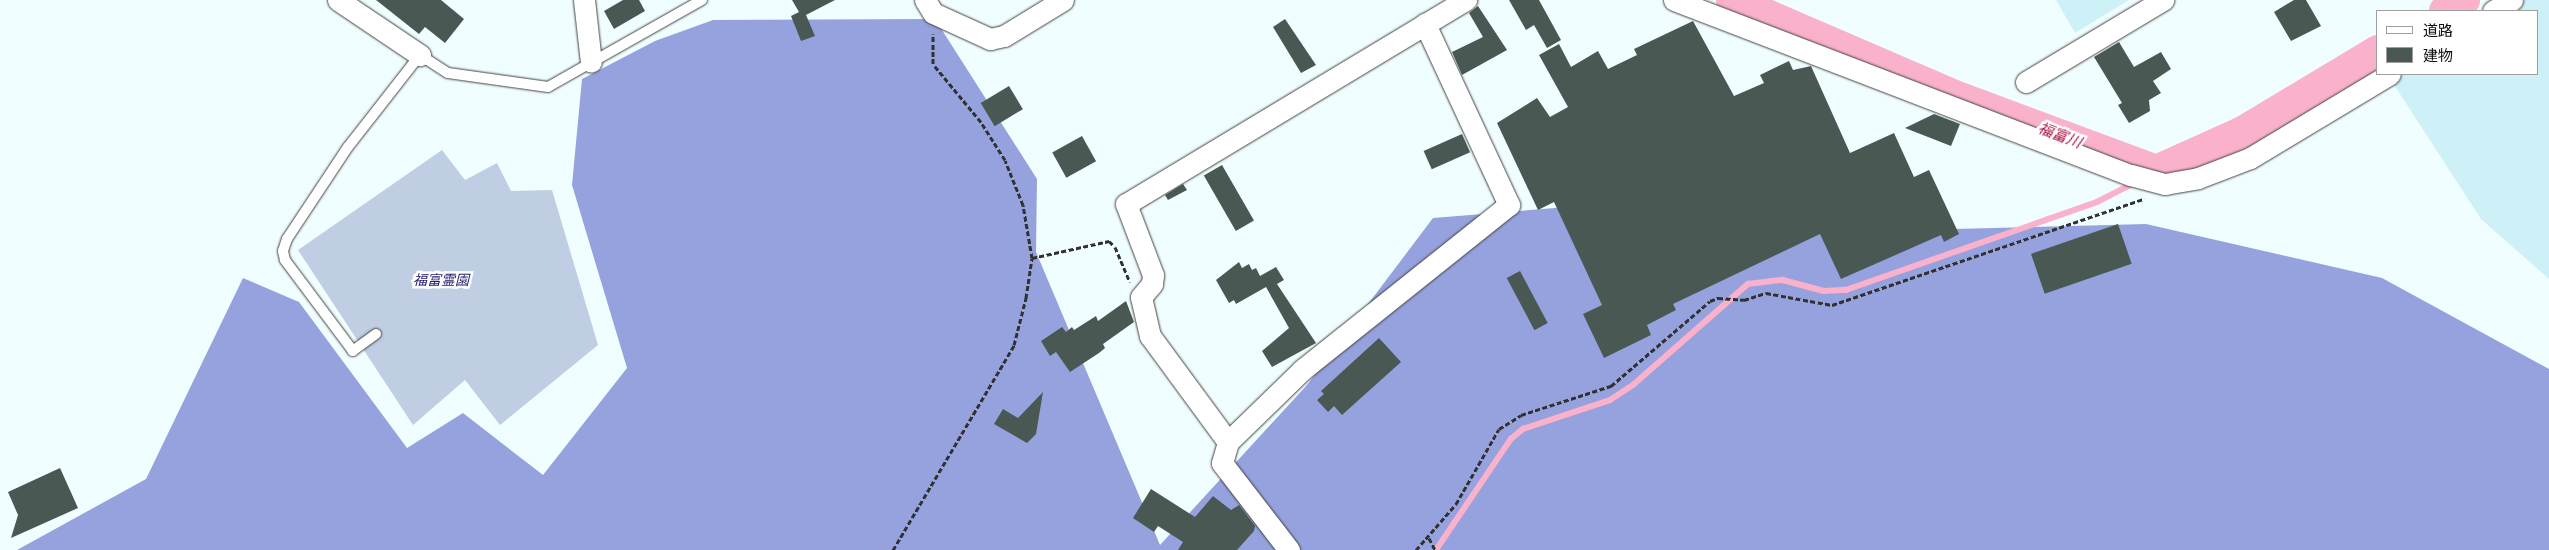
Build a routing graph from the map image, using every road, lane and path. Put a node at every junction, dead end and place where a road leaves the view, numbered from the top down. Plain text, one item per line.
1 (338, 0) edge
2 (584, 0) edge
3 (702, 0) edge
4 (1063, 0) edge
5 (1466, 0) edge
6 (1674, 0) edge
7 (2163, 0) edge
8 (2512, 0) edge
9 (929, 7) edge
10 (2495, 10) edge
11 (1426, 24) junction
12 (420, 55) junction
13 (591, 62) junction
14 (2388, 75) edge
15 (2026, 82) dead end
16 (2149, 180) junction
17 (1032, 258) junction
18 (1141, 297) junction
19 (376, 334) dead end
20 (1228, 442) junction
21 (1430, 540) junction
22 (893, 550) edge
23 (1289, 550) edge
24 (1416, 550) edge
25 (1435, 550) edge

1 - 12 street
2 - 13 street
3 - 13 lane
4 - 9 street
5 - 11 street
6 - 16 street
7 - 15 street
8 - 10 street
9 - 17 path
11 - 18 street
11 - 20 street
12 - 13 lane
12 - 19 lane
14 - 16 street
16 - 21 path
17 - 18 path
17 - 22 path
18 - 20 street
20 - 23 street
21 - 24 path
21 - 25 path

